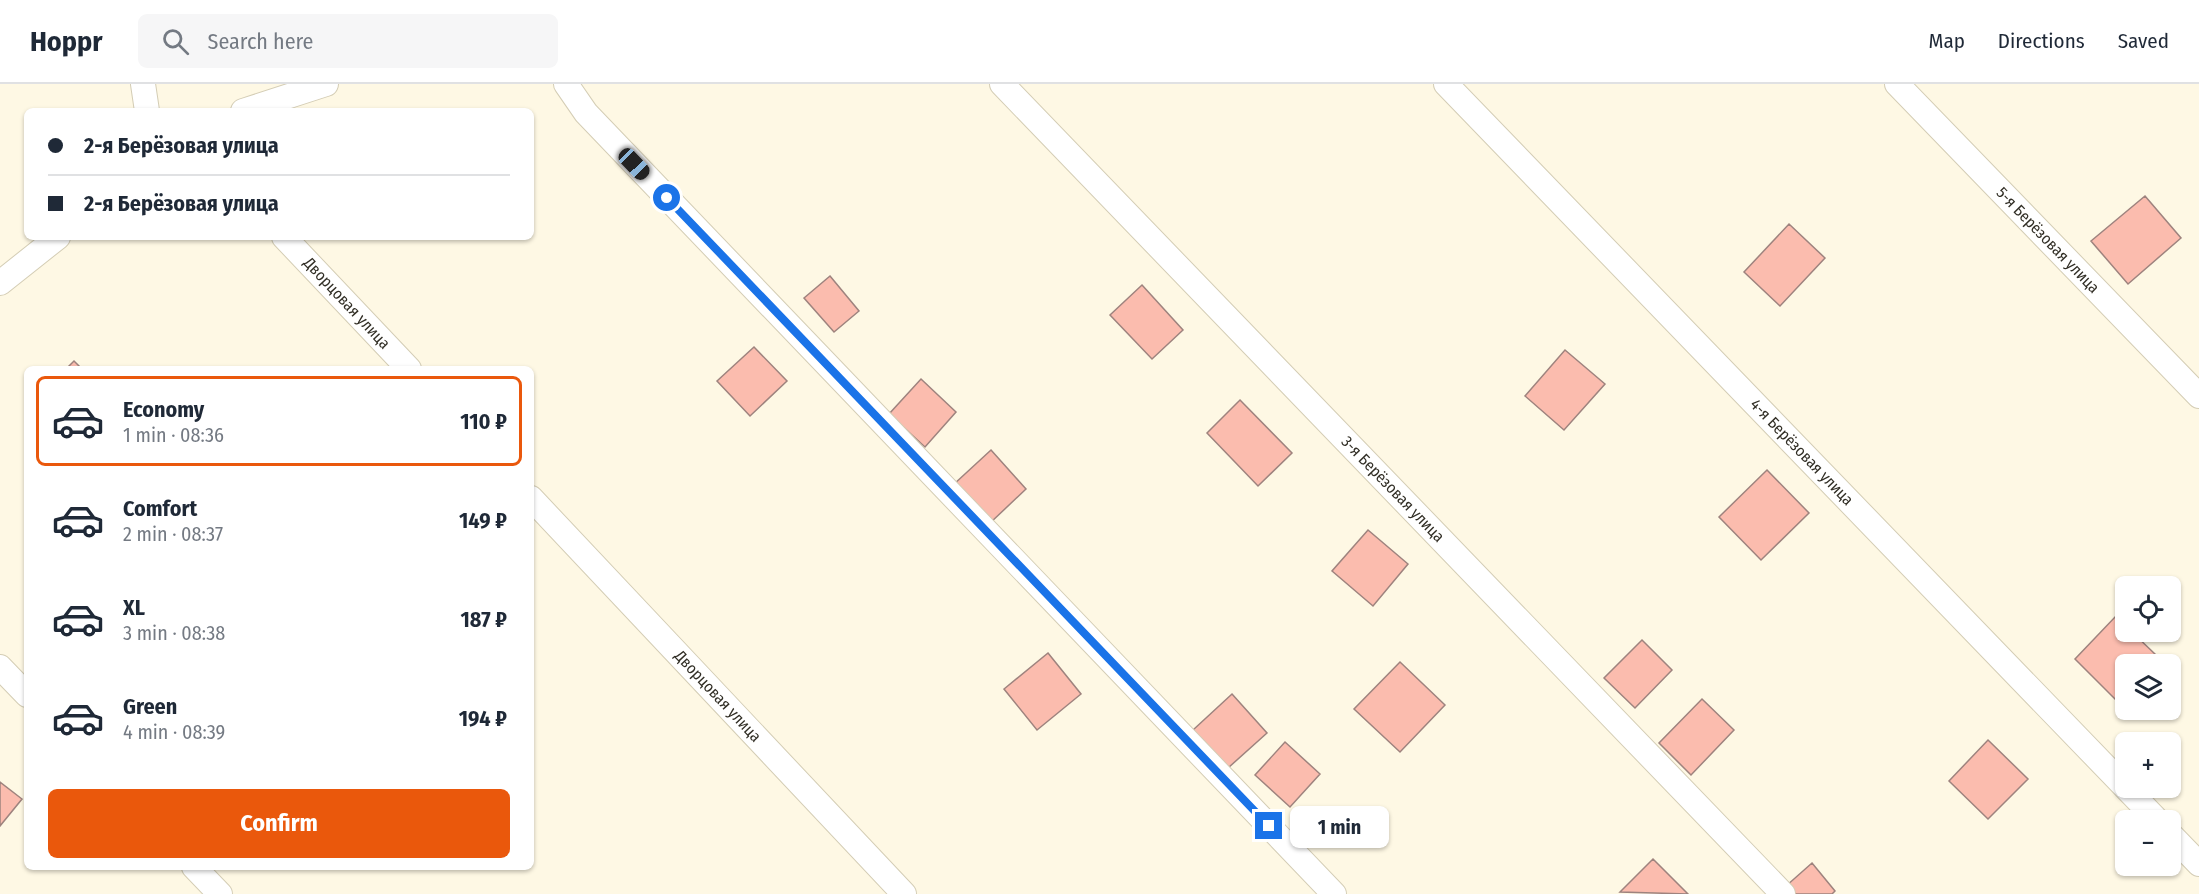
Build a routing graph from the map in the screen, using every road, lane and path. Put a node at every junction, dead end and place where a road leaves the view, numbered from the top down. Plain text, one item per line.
1 (143, 84) edge
2 (326, 84) edge
3 (566, 84) edge
4 (1002, 84) edge
5 (1446, 84) edge
6 (1897, 84) edge
7 (147, 108) edge
8 (252, 108) edge
9 (54, 240) edge
10 (287, 240) edge
11 (0, 283) edge
12 (406, 366) edge
13 (2199, 396) edge
14 (534, 501) edge
15 (0, 667) edge
16 (24, 692) edge
17 (2147, 810) edge
18 (2181, 845) edge
19 (2199, 864) edge
20 (197, 870) edge
21 (220, 894) edge
22 (904, 894) edge
23 (1334, 894) edge
24 (1783, 894) edge

1 - 7 street
2 - 8 street
3 - 23 street
4 - 24 street, 3-я Берёзовая улица
5 - 17 street, 4-я Берёзовая улица
6 - 13 street, 5-я Берёзовая улица
9 - 11 street
10 - 12 street, Дворцовая улица
14 - 22 street, Дворцовая улица
15 - 16 street
18 - 19 street
20 - 21 street

